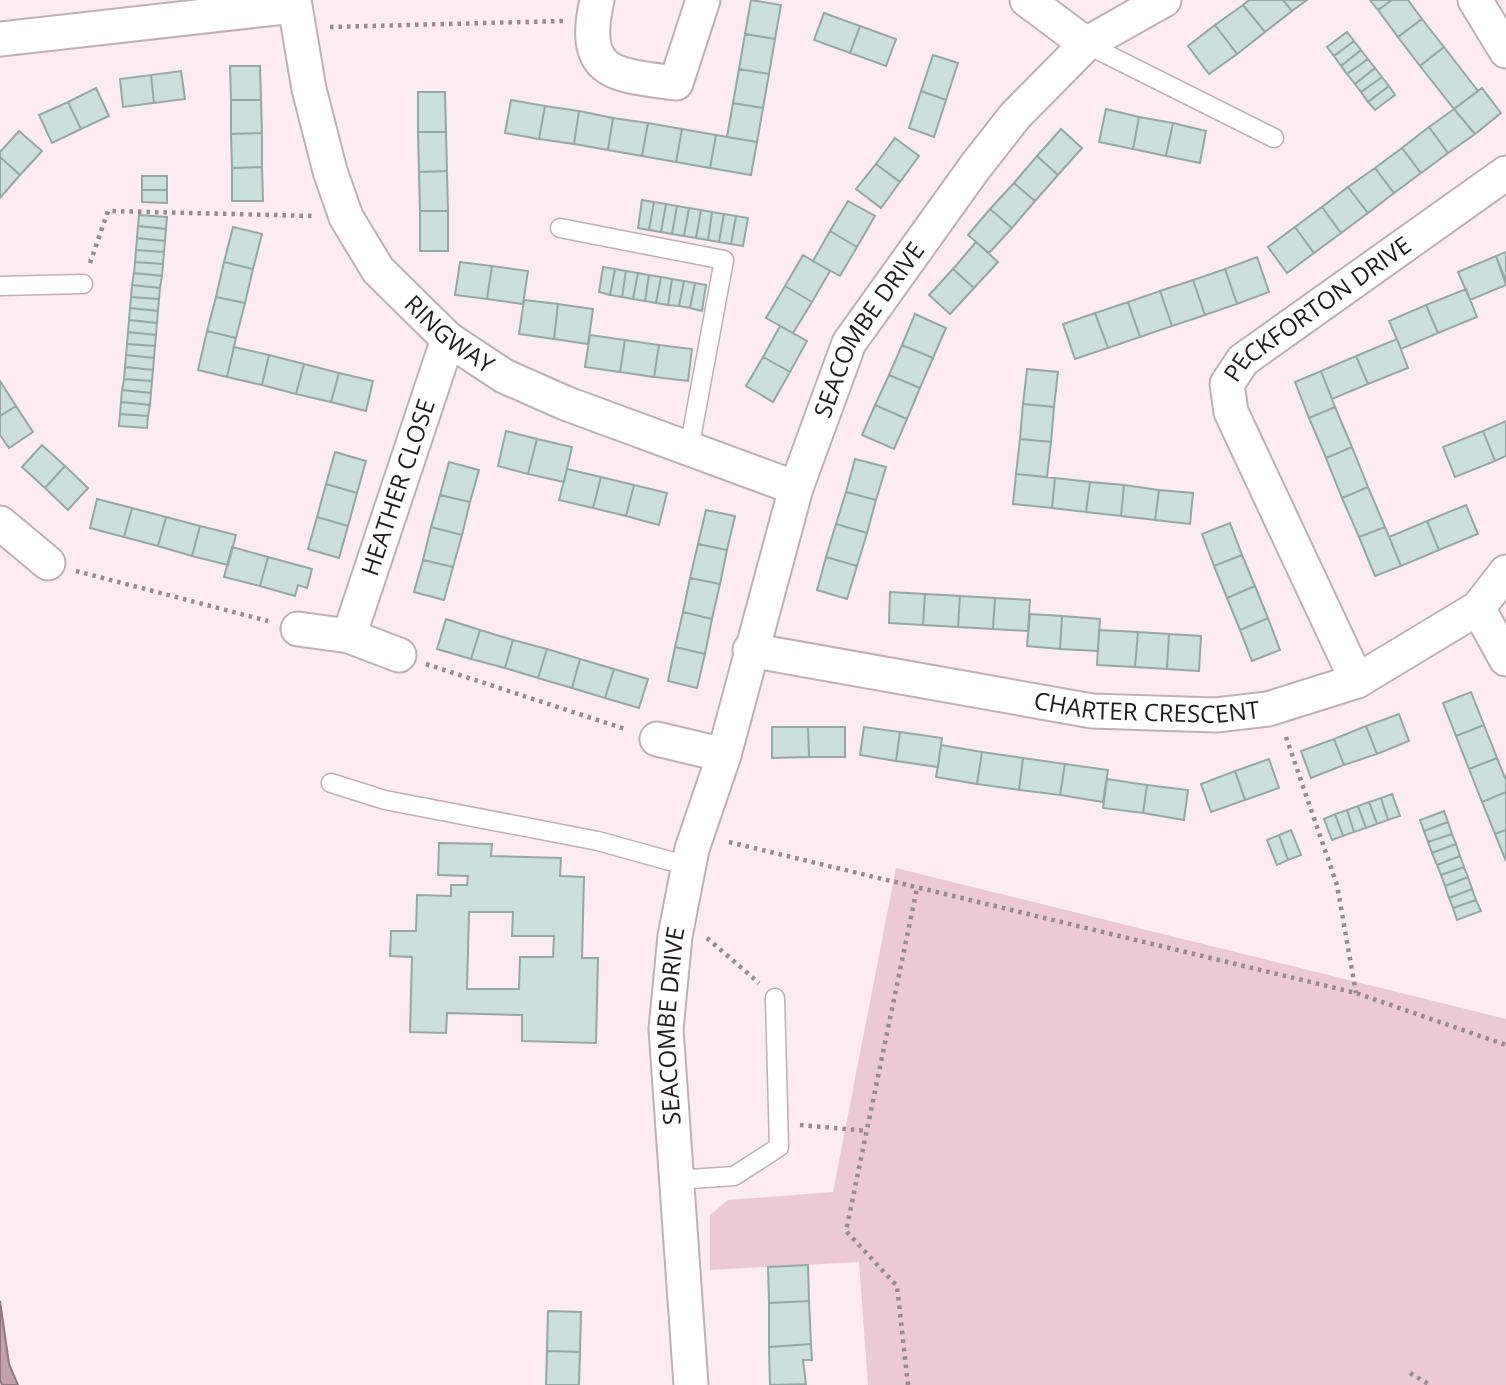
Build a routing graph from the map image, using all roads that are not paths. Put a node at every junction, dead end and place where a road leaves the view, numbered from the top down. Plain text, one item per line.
1 (703, 0) edge
2 (1027, 0) edge
3 (1164, 0) edge
4 (1475, 0) edge
5 (595, 10) edge
6 (295, 11) edge
7 (0, 39) edge
8 (1086, 44) junction
9 (1506, 51) edge
10 (1274, 138) dead end
11 (1506, 173) edge
12 (560, 228) dead end
13 (83, 284) road end
14 (0, 286) edge
15 (448, 339) junction
16 (689, 449) junction
17 (796, 488) junction
18 (0, 523) edge
19 (48, 563) road end
20 (1506, 572) edge
21 (1478, 608) junction
22 (298, 629) road end
23 (349, 636) junction
24 (750, 650) junction
25 (399, 655) road end
26 (1506, 659) edge
27 (1357, 681) junction
28 (657, 739) road end
29 (724, 755) junction
30 (331, 783) dead end
31 (688, 866) junction
32 (775, 998) road end
33 (676, 1180) junction
34 (691, 1385) edge

1 - 5 street
2 - 8 street
3 - 8 street, SEACOMBE DRIVE
4 - 9 street
6 - 7 street
6 - 15 street, RINGWAY
8 - 10 lane
8 - 17 street, SEACOMBE DRIVE
11 - 27 street, PECKFORTON DRIVE
12 - 16 lane
13 - 14 lane
15 - 16 street, RINGWAY
15 - 23 street, HEATHER CLOSE
16 - 17 street, RINGWAY
17 - 24 street, SEACOMBE DRIVE
18 - 19 street
20 - 21 street, CHARTER CRESCENT
21 - 26 street
21 - 27 street, CHARTER CRESCENT
22 - 23 street
23 - 25 street
24 - 27 street, CHARTER CRESCENT
24 - 29 street, SEACOMBE DRIVE
28 - 29 street
29 - 31 street, SEACOMBE DRIVE
30 - 31 lane
31 - 33 street, SEACOMBE DRIVE
32 - 33 lane
33 - 34 street, SEACOMBE DRIVE

